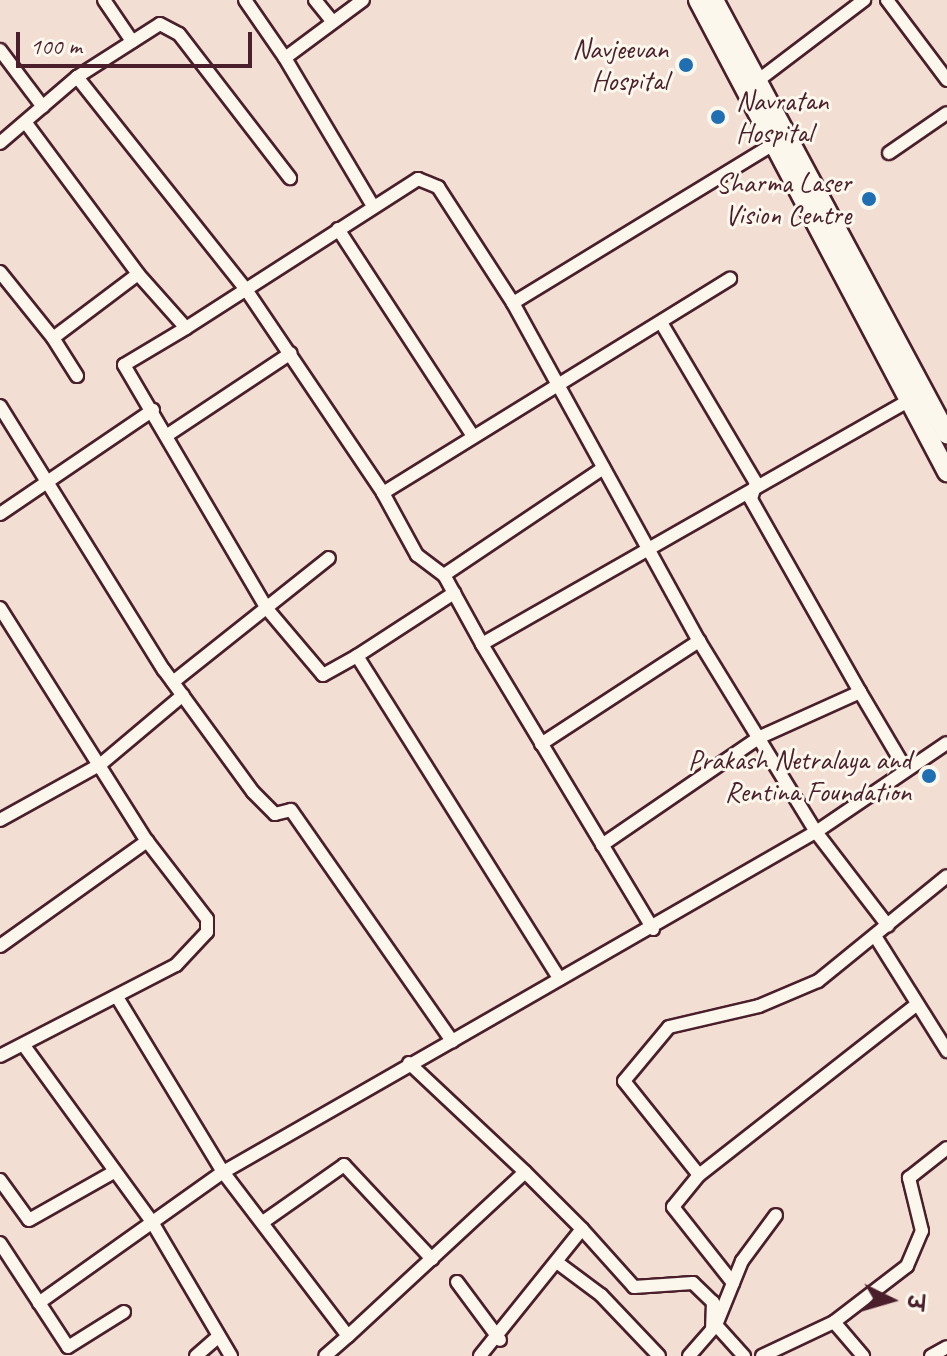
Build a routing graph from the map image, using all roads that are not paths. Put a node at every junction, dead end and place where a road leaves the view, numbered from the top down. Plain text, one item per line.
1 (104, 0) edge
2 (245, 0) edge
3 (315, 0) edge
4 (363, 0) edge
5 (698, 0) edge
6 (714, 0) edge
7 (864, 0) edge
8 (887, 0) edge
9 (333, 22) junction
10 (132, 41) junction
11 (0, 50) edge
12 (285, 58) junction
13 (77, 77) junction
14 (947, 80) edge
15 (756, 82) junction
16 (43, 107) junction
17 (947, 113) edge
18 (26, 123) junction
19 (0, 143) edge
20 (773, 144) junction
21 (889, 153) dead end
22 (290, 178) dead end
23 (373, 206) junction
24 (338, 229) junction
25 (0, 272) edge
26 (138, 274) junction
27 (730, 279) dead end
28 (247, 291) junction
29 (513, 303) junction
30 (663, 326) junction
31 (186, 328) junction
32 (53, 338) junction
33 (291, 353) junction
34 (77, 376) dead end
35 (562, 388) junction
36 (916, 397) junction
37 (0, 406) edge
38 (153, 410) junction
39 (471, 433) junction
40 (169, 434) junction
41 (947, 435) edge
42 (603, 468) junction
43 (947, 472) edge
44 (756, 483) junction
45 (48, 487) junction
46 (383, 493) junction
47 (0, 514) edge
48 (653, 547) junction
49 (329, 558) dead end
50 (444, 575) junction
51 (454, 593) junction
52 (0, 608) edge
53 (268, 610) junction
54 (699, 641) junction
55 (482, 644) junction
56 (357, 656) junction
57 (173, 682) junction
58 (860, 692) junction
59 (183, 695) junction
60 (758, 738) junction
61 (947, 743) edge
62 (541, 744) junction
63 (101, 764) junction
64 (905, 768) junction
65 (0, 820) edge
66 (816, 832) junction
67 (147, 841) junction
68 (602, 845) junction
69 (947, 876) edge
70 (888, 926) junction
71 (653, 929) junction
72 (875, 936) junction
73 (0, 946) edge
74 (560, 979) junction
75 (117, 997) junction
76 (916, 1005) junction
77 (452, 1041) junction
78 (25, 1047) junction
79 (947, 1051) edge
80 (0, 1056) edge
81 (409, 1063) junction
82 (947, 1148) edge
83 (114, 1172) junction
84 (223, 1172) junction
85 (525, 1172) junction
86 (699, 1175) junction
87 (0, 1180) edge
88 (776, 1215) dead end
89 (152, 1222) junction
90 (263, 1222) junction
91 (582, 1229) junction
92 (0, 1243) edge
93 (432, 1259) junction
94 (558, 1263) junction
95 (457, 1282) dead end
96 (733, 1283) junction
97 (39, 1303) junction
98 (124, 1312) dead end
99 (834, 1322) junction
100 (714, 1327) junction
101 (348, 1336) junction
102 (217, 1338) junction
103 (500, 1340) junction
104 (947, 1347) edge
105 (196, 1356) edge
106 (231, 1356) edge
107 (325, 1356) edge
108 (480, 1356) edge
109 (659, 1356) edge
110 (689, 1356) edge
111 (744, 1356) edge
112 (762, 1356) edge
113 (863, 1356) edge
114 (931, 1356) edge

1 - 10 street
2 - 12 street
3 - 9 street
4 - 9 street
5 - 20 main road
6 - 15 main road
7 - 15 street
8 - 14 street
9 - 12 street
10 - 13 street
10 - 22 street
11 - 16 street
12 - 23 street
13 - 16 street
13 - 28 street
15 - 36 main road
16 - 18 street
17 - 21 street
18 - 19 street
18 - 26 street
20 - 29 street
20 - 36 main road
23 - 24 street
23 - 29 street
24 - 28 street
24 - 39 street
25 - 32 street
26 - 31 street
26 - 32 street
27 - 30 street
28 - 31 street
28 - 33 street
29 - 35 street
30 - 35 street
30 - 44 street
31 - 38 street
32 - 34 street
33 - 40 street
33 - 46 street
35 - 39 street
35 - 42 street
36 - 41 main road
36 - 43 main road
36 - 44 street
37 - 45 street
38 - 40 street
38 - 45 street
39 - 46 street
40 - 53 street
42 - 48 street
42 - 50 street
44 - 48 street
44 - 58 street
45 - 47 street
45 - 57 street
46 - 50 street
48 - 54 street
48 - 55 street
49 - 53 street
50 - 51 street
51 - 55 street
51 - 56 street
52 - 63 street
53 - 56 street
53 - 57 street
54 - 60 street
54 - 62 street
55 - 62 street
56 - 74 street
57 - 59 street
58 - 60 street
58 - 64 street
59 - 63 street
59 - 77 street
60 - 66 street
60 - 68 street
61 - 64 street
62 - 68 street
63 - 65 street
63 - 67 street
64 - 66 street
66 - 70 street
66 - 71 street
67 - 73 street
67 - 75 street
68 - 71 street
69 - 70 street
70 - 72 street
71 - 74 street
72 - 76 street
72 - 86 street
74 - 77 street
75 - 78 street
75 - 84 street
76 - 79 street
76 - 86 street
77 - 81 street
78 - 80 street
78 - 83 street
81 - 84 street
81 - 85 street
82 - 99 street
83 - 87 street
83 - 89 street
84 - 89 street
84 - 90 street
85 - 91 street
85 - 93 street
86 - 96 street
88 - 96 street
89 - 97 street
89 - 102 street
90 - 93 street
90 - 101 street
91 - 94 street
91 - 100 street
92 - 97 street
93 - 101 street
94 - 103 street
94 - 109 street
95 - 103 street
96 - 100 street
97 - 98 street
99 - 112 street
99 - 113 street
100 - 110 street
100 - 111 street
101 - 107 street
102 - 105 street
102 - 106 street
103 - 108 street
104 - 114 street

